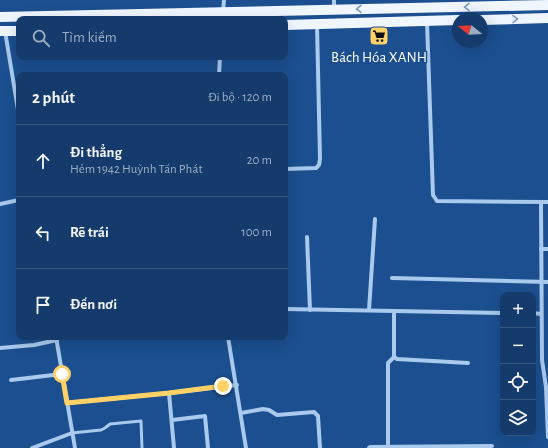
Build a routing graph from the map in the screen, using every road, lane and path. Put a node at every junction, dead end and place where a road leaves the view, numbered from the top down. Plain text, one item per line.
1 (224, 0) edge
2 (528, 3) edge
3 (438, 4) edge
4 (334, 5) edge
5 (548, 5) edge
6 (398, 8) junction
7 (223, 12) junction
8 (45, 16) edge
9 (0, 17) edge
10 (16, 17) edge
11 (548, 18) edge
12 (452, 20) edge
13 (488, 20) edge
14 (427, 21) junction
15 (398, 22) junction
16 (288, 25) edge
17 (317, 25) junction
18 (3, 31) edge
19 (16, 31) edge
20 (220, 60) edge
21 (219, 72) edge
22 (16, 100) edge
23 (288, 169) edge
24 (16, 201) edge
25 (541, 202) junction
26 (548, 202) edge
27 (0, 204) edge
28 (374, 218) dead end
29 (307, 237) dead end
30 (541, 249) junction
31 (548, 249) edge
32 (392, 278) dead end
33 (541, 282) junction
34 (548, 282) edge
35 (288, 309) edge
36 (310, 310) junction
37 (369, 310) junction
38 (394, 311) junction
39 (500, 313) edge
40 (536, 313) edge
41 (541, 314) junction
42 (52, 340) edge
43 (56, 340) edge
44 (229, 340) edge
45 (0, 348) edge
46 (394, 357) junction
47 (542, 360) junction
48 (548, 360) edge
49 (468, 363) dead end
50 (62, 374) junction
51 (11, 380) dead end
52 (237, 385) junction
53 (169, 393) junction
54 (67, 403) junction
55 (241, 413) junction
56 (548, 419) edge
57 (172, 420) junction
58 (72, 433) junction
59 (548, 436) edge
60 (388, 446) junction
61 (492, 446) dead end
62 (370, 447) edge
63 (32, 448) edge
64 (75, 448) edge
65 (142, 448) edge
66 (174, 448) edge
67 (208, 448) edge
68 (246, 448) edge
69 (320, 448) edge

1 - 7 street
2 -> 3 main road
2 - 5 main road
3 - 6 main road
6 -> 4 main road
4 - 7 main road
6 - 15 main road
7 - 8 main road
9 - 10 main road
13 -> 11 main road
12 - 14 main road
14 - 15 main road
14 - 25 street
15 - 17 main road
16 - 17 main road
17 - 23 street
18 - 19 main road
18 - 22 street
20 - 21 street
24 - 27 street
25 - 26 street
25 - 30 street
28 - 37 street
29 - 36 street
30 - 31 street
30 - 33 street
32 - 33 street
33 - 34 street
33 - 41 street
35 - 36 street
36 - 37 street
37 - 38 street
38 - 39 street
38 - 46 street
40 - 41 street
41 - 47 street
42 - 45 street
43 - 50 street
44 - 52 street
46 - 49 street
46 - 60 street
47 - 48 street
47 - 56 street
50 - 51 street
50 - 54 street
52 - 53 street
52 - 55 street
53 - 54 street
53 - 57 street
54 - 58 street
55 - 68 street
55 - 69 street
56 - 59 street
57 - 66 street
57 - 67 street
58 - 63 street
58 - 64 street
58 - 65 lane
60 - 61 street
60 - 62 street

